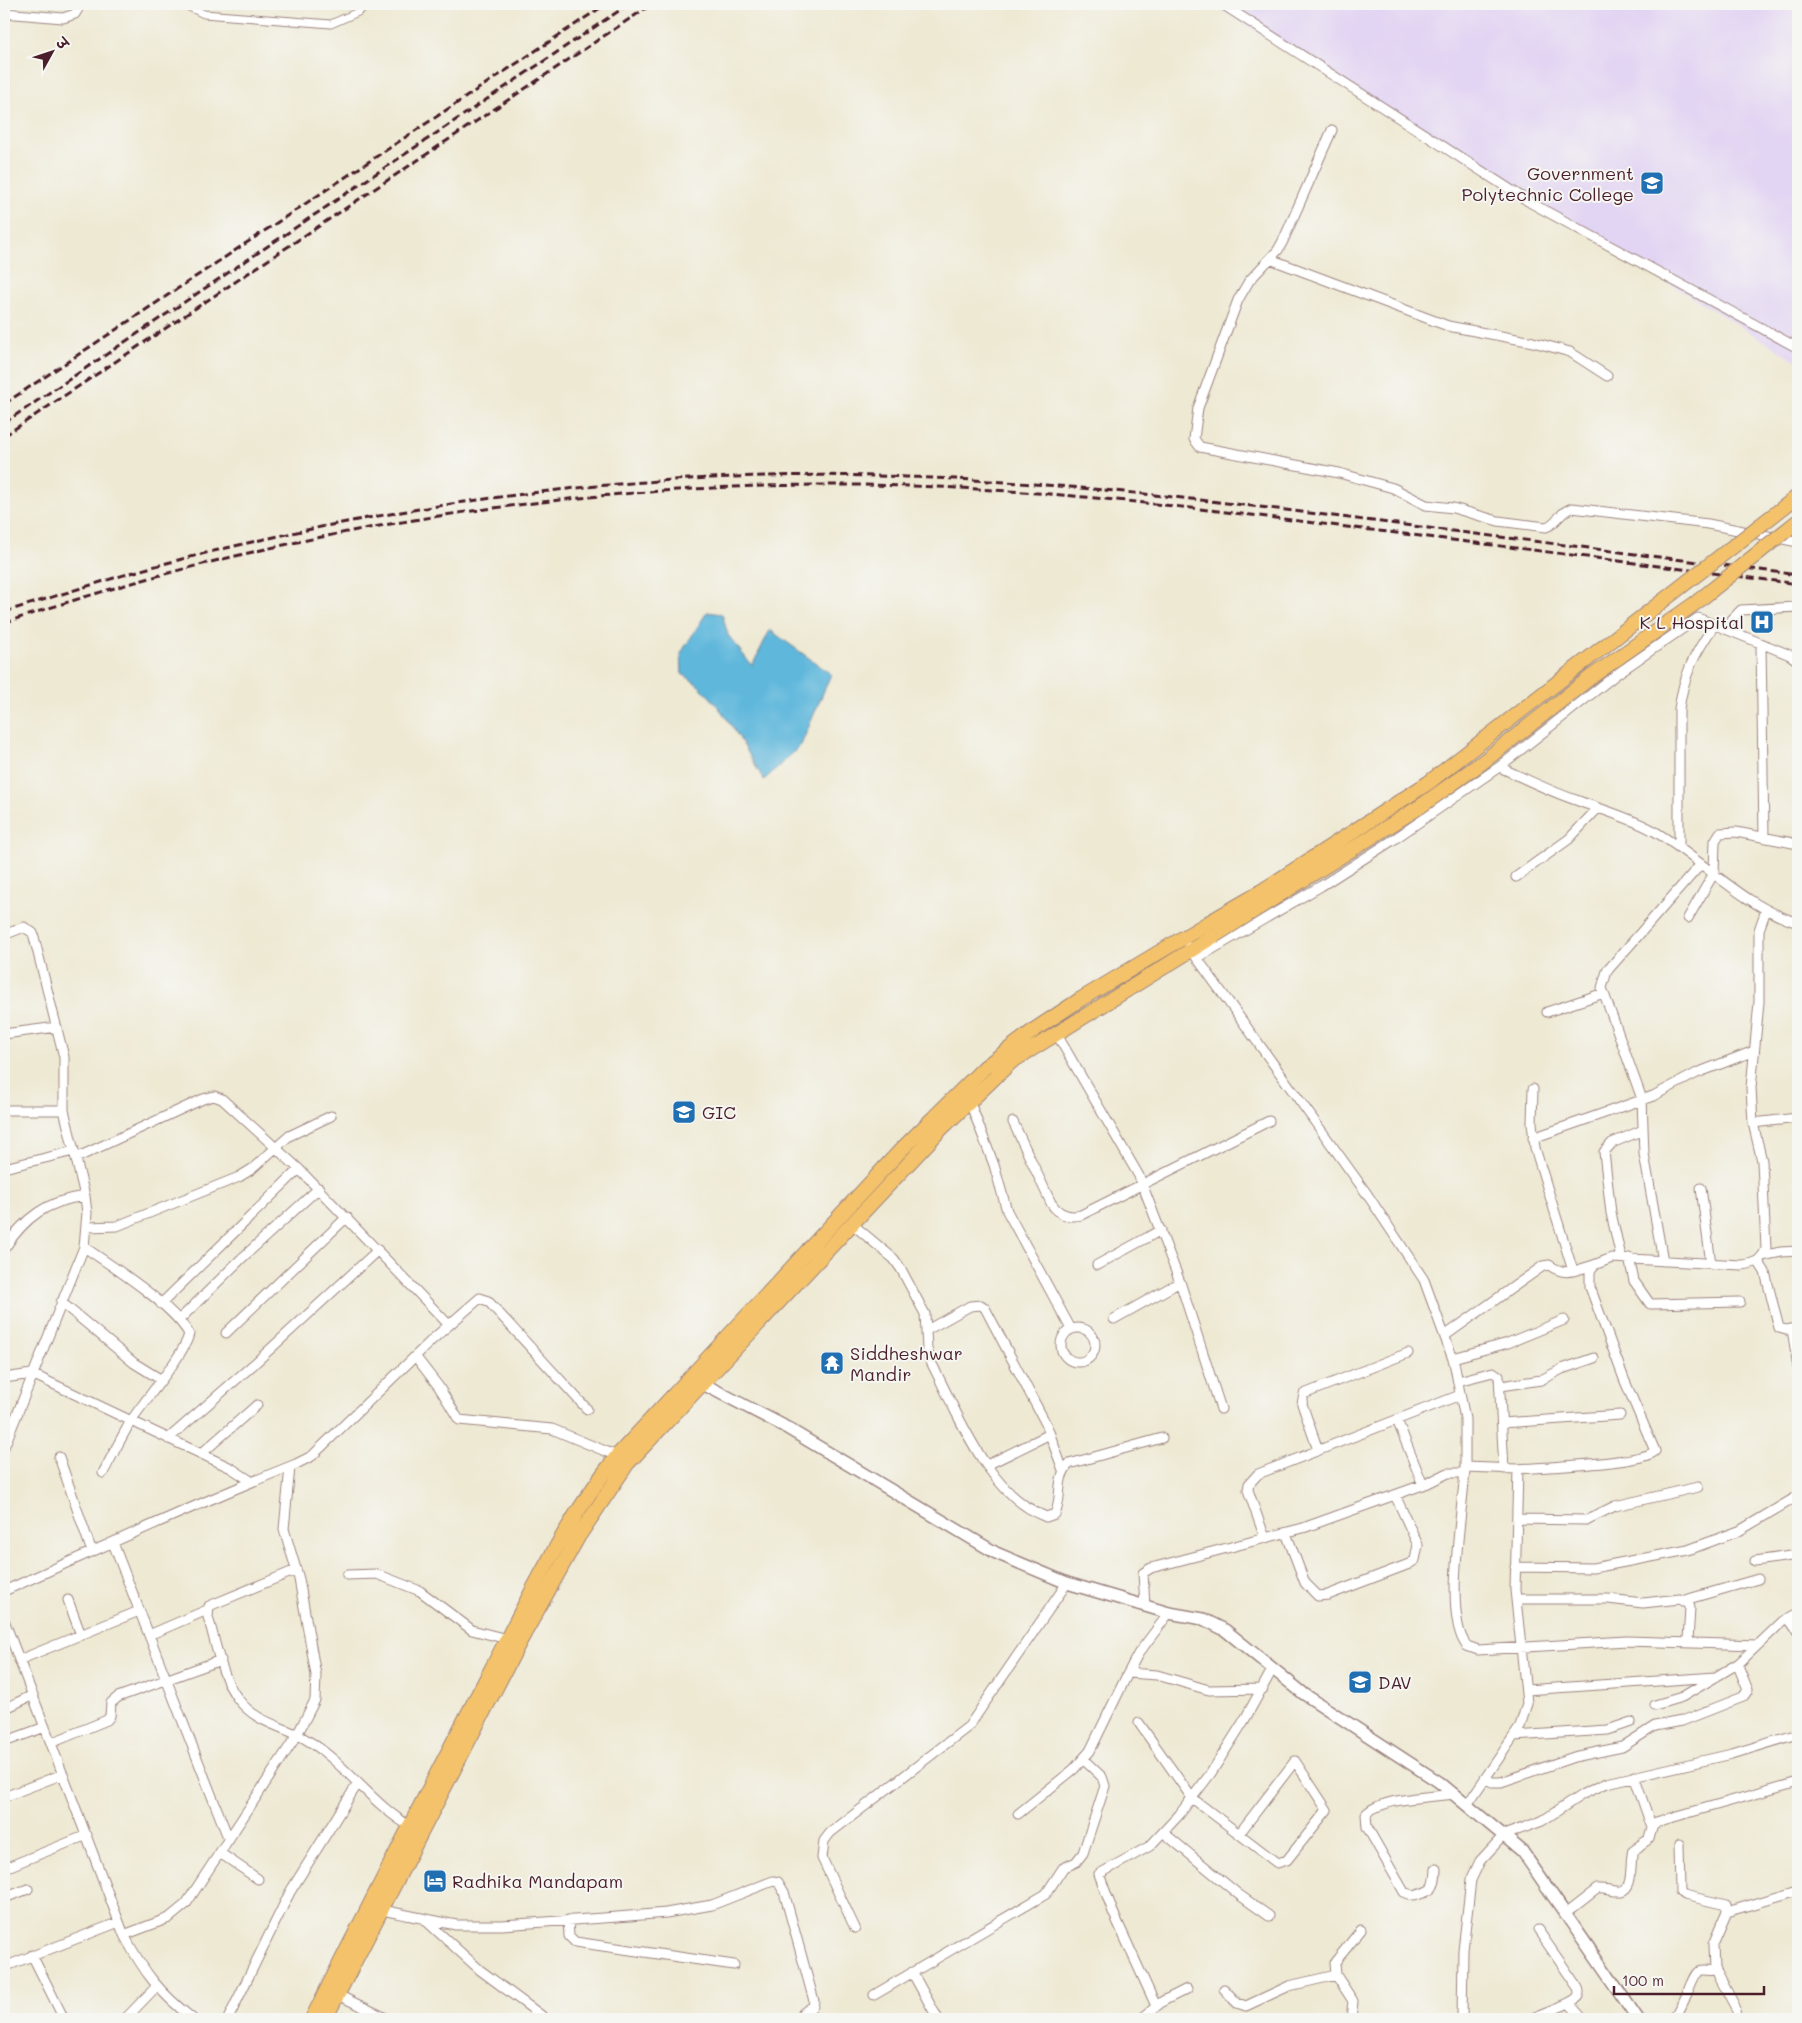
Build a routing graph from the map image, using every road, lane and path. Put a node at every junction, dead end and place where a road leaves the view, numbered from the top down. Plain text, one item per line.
1 (81, 4) edge
2 (183, 4) edge
3 (368, 4) edge
4 (1222, 4) edge
5 (4, 13) edge
6 (1332, 130) dead end
7 (1270, 259) junction
8 (1798, 348) edge
9 (1607, 376) dead end
10 (1798, 496) edge
11 (1798, 522) edge
12 (1798, 542) edge
13 (1798, 607) edge
14 (1720, 626) junction
15 (1761, 644) junction
16 (1798, 661) edge
17 (1498, 767) junction
18 (1598, 808) junction
19 (1764, 837) junction
20 (1798, 844) edge
21 (1679, 847) junction
22 (1701, 864) junction
23 (1714, 873) junction
24 (1516, 877) dead end
25 (1766, 910) junction
26 (1688, 918) dead end
27 (1798, 924) edge
28 (4, 936) edge
29 (1183, 938) junction
30 (1194, 954) junction
31 (1604, 993) junction
32 (1547, 1012) dead end
33 (57, 1027) junction
34 (1056, 1033) junction
35 (4, 1034) edge
36 (1754, 1051) junction
37 (1533, 1089) dead end
38 (1642, 1099) junction
39 (969, 1100) junction
40 (4, 1110) edge
41 (64, 1110) junction
42 (331, 1116) dead end
43 (1798, 1118) edge
44 (1270, 1121) dead end
45 (1013, 1122) dead end
46 (1753, 1123) junction
47 (1644, 1130) junction
48 (1533, 1138) junction
49 (275, 1147) junction
50 (75, 1155) junction
51 (4, 1168) edge
52 (299, 1169) junction
53 (1142, 1185) junction
54 (319, 1188) junction
55 (1701, 1188) dead end
56 (85, 1196) junction
57 (347, 1217) junction
58 (851, 1223) junction
59 (87, 1227) junction
60 (1161, 1230) junction
61 (84, 1247) junction
62 (4, 1249) edge
63 (378, 1250) junction
64 (1798, 1251) edge
65 (815, 1252) junction
66 (1625, 1258) junction
67 (1760, 1259) junction
68 (1663, 1261) junction
69 (1711, 1264) junction
70 (1097, 1265) dead end
71 (1594, 1265) junction
72 (1573, 1271) junction
73 (1180, 1282) junction
74 (62, 1302) junction
75 (1740, 1302) dead end
76 (161, 1304) junction
77 (1114, 1319) dead end
78 (179, 1320) junction
79 (1564, 1320) dead end
80 (449, 1325) junction
81 (1795, 1328) edge
82 (1072, 1329) junction
83 (927, 1330) junction
84 (226, 1333) dead end
85 (1446, 1335) junction
86 (1408, 1353) dead end
87 (415, 1356) junction
88 (1453, 1358) junction
89 (1594, 1358) dead end
90 (1798, 1367) edge
91 (32, 1374) junction
92 (4, 1378) edge
93 (160, 1379) junction
94 (1458, 1381) junction
95 (703, 1384) junction
96 (1501, 1386) junction
97 (1460, 1395) junction
98 (257, 1405) dead end
99 (587, 1409) dead end
100 (1221, 1409) dead end
101 (1620, 1415) dead end
102 (1397, 1420) junction
103 (131, 1422) junction
104 (1502, 1423) junction
105 (1050, 1434) junction
106 (1162, 1438) dead end
107 (168, 1439) junction
108 (4, 1444) edge
109 (1318, 1450) junction
110 (201, 1454) junction
111 (617, 1456) junction
112 (59, 1457) dead end
113 (987, 1465) junction
114 (290, 1467) junction
115 (1504, 1469) junction
116 (1518, 1469) junction
117 (1063, 1470) junction
118 (1465, 1470) junction
119 (103, 1473) dead end
120 (251, 1482) junction
121 (1423, 1485) junction
122 (1698, 1487) dead end
123 (1395, 1495) junction
124 (1798, 1496) edge
125 (1517, 1519) junction
126 (1286, 1533) junction
127 (1265, 1538) junction
128 (113, 1543) junction
129 (92, 1552) junction
130 (1798, 1555) edge
131 (1756, 1561) dead end
132 (1515, 1567) junction
133 (296, 1570) junction
134 (347, 1575) dead end
135 (1758, 1579) dead end
136 (1067, 1583) junction
137 (4, 1591) edge
138 (1516, 1599) junction
139 (68, 1600) dead end
140 (1685, 1600) junction
141 (1145, 1606) junction
142 (207, 1610) junction
143 (140, 1612) junction
144 (1169, 1613) junction
145 (1798, 1613) edge
146 (1788, 1618) junction
147 (4, 1620) edge
148 (1798, 1632) edge
149 (82, 1635) junction
150 (149, 1635) junction
151 (507, 1639) junction
152 (1688, 1642) junction
153 (1758, 1645) junction
154 (1522, 1648) junction
155 (19, 1660) junction
156 (221, 1660) junction
157 (1739, 1663) junction
158 (1272, 1670) junction
159 (1128, 1673) junction
160 (1716, 1677) junction
161 (166, 1679) junction
162 (1263, 1688) junction
163 (1526, 1690) junction
164 (33, 1695) junction
165 (1655, 1706) dead end
166 (4, 1709) edge
167 (1631, 1722) dead end
168 (1139, 1724) dead end
169 (45, 1727) junction
170 (1798, 1734) edge
171 (297, 1735) junction
172 (1514, 1736) junction
173 (4, 1742) edge
174 (51, 1743) junction
175 (1084, 1760) junction
176 (63, 1774) junction
177 (1634, 1776) junction
178 (1485, 1778) junction
179 (1798, 1782) edge
180 (358, 1783) junction
181 (1454, 1794) junction
182 (4, 1797) edge
183 (1192, 1798) junction
184 (1467, 1805) junction
185 (1018, 1814) dead end
186 (1652, 1828) junction
187 (415, 1829) junction
188 (1164, 1833) junction
189 (1239, 1834) junction
190 (87, 1835) junction
191 (1504, 1835) junction
192 (229, 1840) junction
193 (1678, 1844) dead end
194 (220, 1853) junction
195 (10, 1866) dead end
196 (1436, 1869) dead end
197 (258, 1879) dead end
198 (28, 1889) dead end
199 (1798, 1891) edge
200 (4, 1898) edge
201 (382, 1910) junction
202 (1727, 1912) junction
203 (1566, 1914) junction
204 (1268, 1916) dead end
205 (424, 1920) junction
206 (568, 1920) junction
207 (119, 1922) junction
208 (855, 1928) dead end
209 (1362, 1930) dead end
210 (1538, 1930) dead end
211 (124, 1935) junction
212 (32, 1955) junction
213 (734, 1965) dead end
214 (4, 1967) edge
215 (1715, 1969) junction
216 (912, 1972) junction
217 (1336, 1975) junction
218 (156, 1987) junction
219 (1187, 1988) dead end
220 (1224, 1989) dead end
221 (338, 1995) junction
222 (874, 1995) dead end
223 (1569, 2003) junction
224 (1156, 2006) junction
225 (64, 2019) edge
226 (124, 2019) edge
227 (193, 2019) edge
228 (228, 2019) edge
229 (312, 2019) edge
230 (326, 2019) edge
231 (388, 2019) edge
232 (546, 2019) edge
233 (800, 2019) edge
234 (938, 2019) edge
235 (1141, 2019) edge
236 (1351, 2019) edge
237 (1462, 2019) edge
238 (1531, 2019) edge
239 (1583, 2019) edge
240 (1638, 2019) edge
241 (1673, 2019) edge
242 (1739, 2019) edge

1 - 5 street
2 - 3 street
4 - 8 street
6 - 7 street
7 - 9 street
7 - 12 street
10 - 29 main road, bridge
11 - 30 main road, bridge
13 - 14 street
14 - 15 street
14 - 17 street
14 - 21 street
15 - 16 street
15 - 19 street
17 - 18 street
17 - 30 street
18 - 21 street
18 - 24 street
19 - 20 street
19 - 23 street
21 - 22 street
22 - 23 street
22 - 31 street
23 - 25 street
23 - 26 street
25 - 27 street
25 - 36 street
28 - 33 street
29 - 30 street
29 - 65 main road
30 - 34 main road
30 - 85 street
31 - 32 street
31 - 38 street
33 - 35 street
33 - 41 street
34 - 39 main road
34 - 53 street
36 - 38 street
36 - 46 street
37 - 48 street
38 - 47 street
38 - 48 street
39 - 58 main road
39 - 82 street
40 - 41 street
41 - 50 street
42 - 49 street
43 - 46 street
44 - 53 street
45 - 53 street
46 - 67 street
47 - 66 street
47 - 68 street
48 - 72 street
49 - 50 street
49 - 52 street
49 - 59 street
50 - 51 street
50 - 56 street
52 - 54 street
52 - 76 street
53 - 60 street
54 - 57 street
54 - 78 street
55 - 69 street
56 - 59 street
56 - 62 street
57 - 63 street
57 - 84 street
58 - 65 main road
58 - 83 street
59 - 61 street
60 - 70 street
60 - 73 street
61 - 74 street
61 - 76 street
63 - 80 street
63 - 107 street
64 - 67 street
65 - 95 main road
65 - 111 main road
66 - 68 street
66 - 71 street
66 - 75 street
67 - 69 street
67 - 81 street
68 - 69 street
71 - 72 street
71 - 116 street
72 - 85 street
73 - 77 street
73 - 100 street
74 - 91 street
74 - 93 street
76 - 78 street
78 - 93 street
79 - 88 street
80 - 87 street
80 - 99 street
81 - 90 street
82 - 82 street
83 - 105 street
83 - 113 street
85 - 88 street
86 - 109 street
87 - 111 street
87 - 114 street
88 - 94 street
89 - 96 street
91 - 92 street
91 - 103 street
91 - 108 street
93 - 103 street
94 - 96 street
94 - 97 street
95 - 136 street
95 - 187 main road
96 - 104 street
97 - 102 street
97 - 118 street
98 - 110 street
101 - 104 street
102 - 109 street
102 - 121 street
103 - 107 street
103 - 119 street
104 - 115 street
105 - 113 street
105 - 117 street
106 - 117 street
107 - 110 street
109 - 127 street
110 - 120 street
111 - 151 main road
112 - 129 street
113 - 117 street
114 - 120 street
114 - 133 street
115 - 116 street
115 - 118 street
116 - 125 street
118 - 121 street
118 - 154 street
120 - 128 street
121 - 123 street
122 - 125 street
123 - 126 street
123 - 126 street
124 - 132 street
125 - 132 street
126 - 127 street
127 - 141 street
128 - 129 street
128 - 143 street
129 - 137 street
130 - 131 street
132 - 138 street
133 - 142 street
133 - 171 street
134 - 151 street
135 - 140 street
136 - 141 street
136 - 208 street
138 - 140 street
138 - 154 street
139 - 149 street
140 - 152 street
141 - 144 street
142 - 150 street
142 - 156 street
143 - 149 street
143 - 150 street
144 - 158 street
144 - 159 street
145 - 146 street
146 - 148 street
146 - 153 street
147 - 155 street
149 - 155 street
150 - 161 street
151 - 187 main road
152 - 153 street
152 - 154 street
153 - 157 street
154 - 163 street
155 - 164 street
156 - 161 street
156 - 171 street
157 - 160 street
157 - 178 street
158 - 162 street
158 - 181 street
159 - 162 street
159 - 175 street
160 - 163 street
160 - 165 street
161 - 174 street
161 - 192 street
162 - 183 street
163 - 172 street
164 - 166 street
164 - 169 street
167 - 172 street
168 - 183 street
169 - 173 street
169 - 174 street
170 - 177 street
171 - 180 street
171 - 192 street
172 - 178 street
174 - 176 street
175 - 185 street
175 - 216 street
176 - 182 street
176 - 190 street
177 - 186 street
177 - 191 street
178 - 184 street
179 - 186 street
180 - 187 street
180 - 228 street
181 - 184 street
181 - 196 street
183 - 188 street
183 - 189 street
184 - 191 street
186 - 203 street
187 - 201 main road
187 - 229 main road
188 - 204 street
188 - 224 street
189 - 189 street
190 - 195 street
190 - 207 street
191 - 203 street
191 - 237 street
192 - 194 street
193 - 202 street
194 - 197 street
194 - 211 street
198 - 200 street
199 - 202 street
201 - 205 street
201 - 221 main road
202 - 215 street
203 - 240 street
205 - 206 street
205 - 232 street
206 - 213 street
206 - 233 street
207 - 211 street
207 - 212 street
209 - 217 street
210 - 223 street
211 - 218 street
212 - 214 street
212 - 225 street
215 - 241 street
215 - 242 street
216 - 222 street
216 - 234 street
217 - 220 street
217 - 236 street
218 - 226 street
218 - 227 street
219 - 224 street
221 - 230 main road
221 - 231 street
223 - 238 street
223 - 239 street
224 - 235 street

